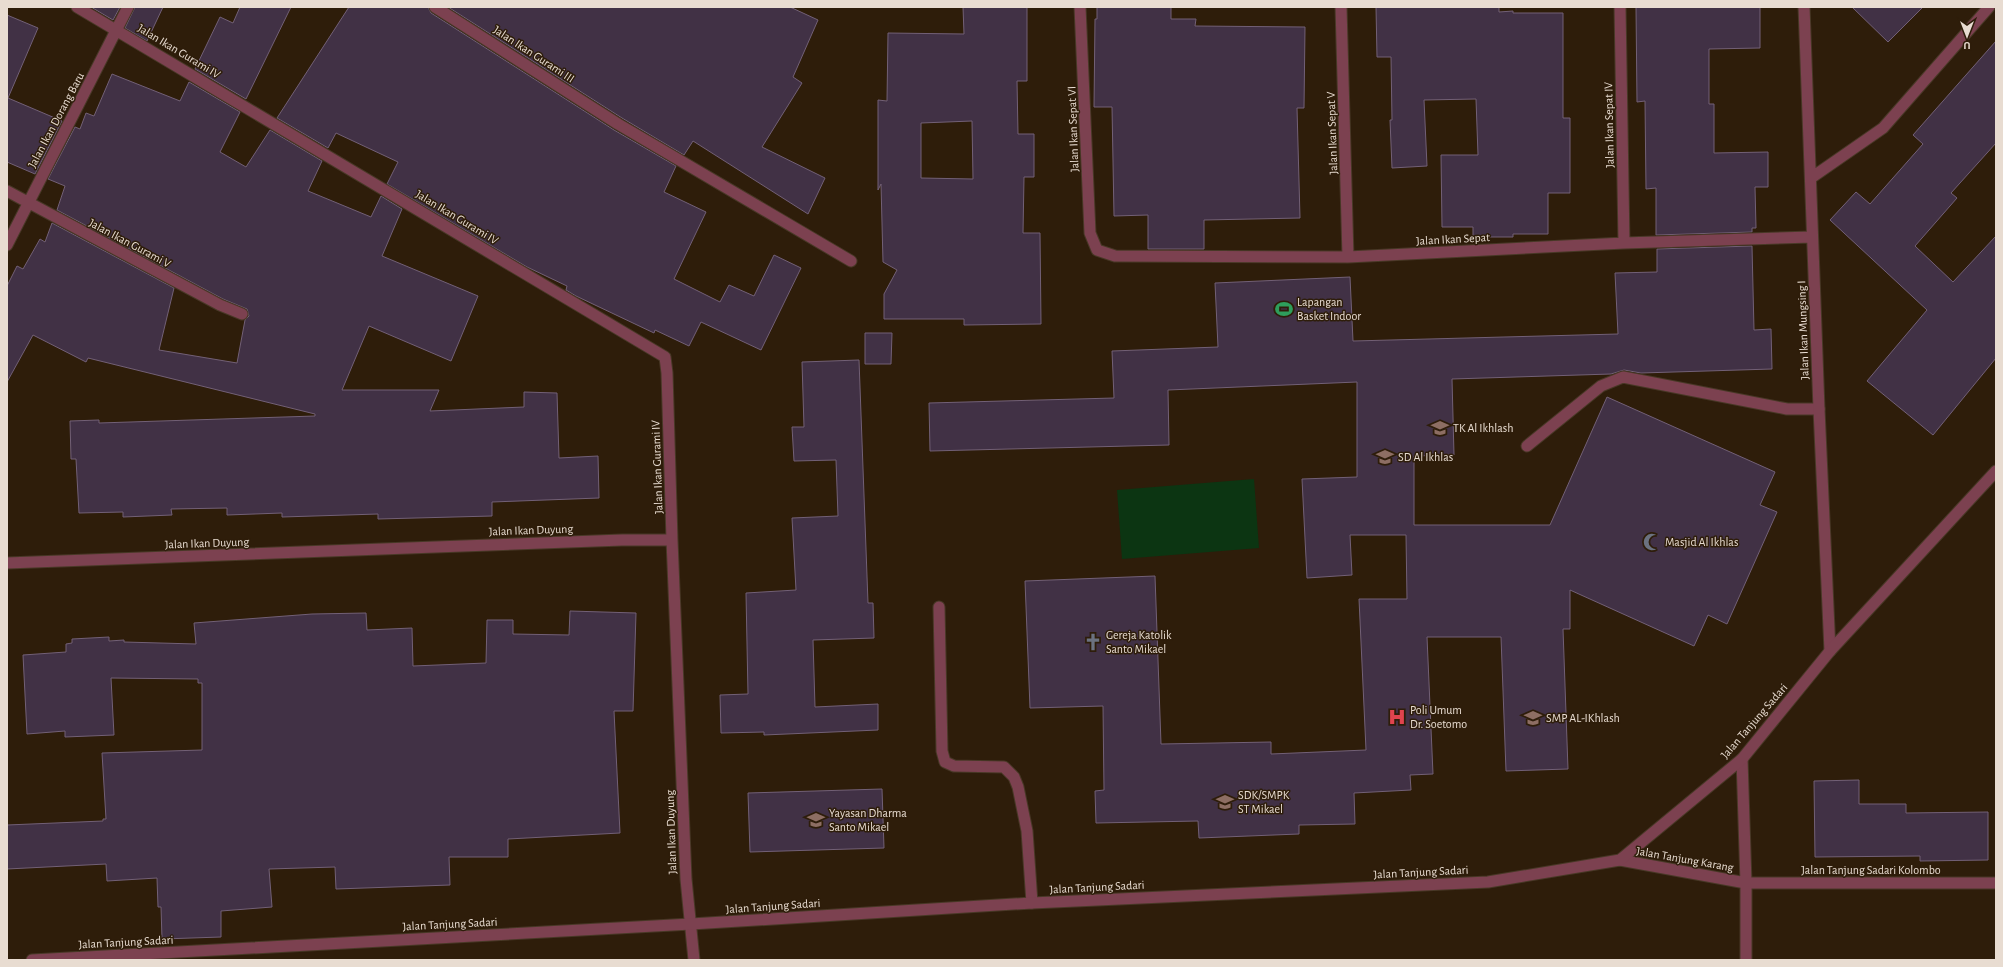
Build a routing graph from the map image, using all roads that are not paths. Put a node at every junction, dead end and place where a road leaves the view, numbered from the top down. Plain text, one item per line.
1 (77, 7) edge
2 (128, 7) edge
3 (435, 7) edge
4 (1080, 7) edge
5 (1341, 7) edge
6 (1620, 7) edge
7 (1804, 7) edge
8 (1989, 7) edge
9 (117, 30) junction
10 (1811, 178) junction
11 (7, 191) edge
12 (27, 203) junction
13 (1812, 236) junction
14 (1624, 243) junction
15 (7, 245) edge
16 (1097, 250) joint
17 (1348, 257) junction
18 (851, 261) dead end
19 (242, 314) dead end
20 (1819, 409) junction
21 (1527, 446) dead end
22 (1996, 471) edge
23 (672, 540) junction
24 (7, 563) edge
25 (939, 607) dead end
26 (1830, 651) junction
27 (1742, 759) junction
28 (1620, 860) junction
29 (1746, 883) junction
30 (1996, 883) edge
31 (1032, 903) junction
32 (691, 924) junction
33 (32, 960) edge
34 (694, 960) edge
35 (1746, 960) edge

1 - 9 street, Jalan Ikan Gurami IV
2 - 9 street, Jalan Ikan Dorang Baru
3 - 18 street, Jalan Ikan Gurami III
4 - 16 street, Jalan Ikan Sepat VI
5 - 17 street, Jalan Ikan Sepat V
6 - 14 street, Jalan Ikan Sepat IV
7 - 10 street, Jalan Ikan Mungsing I
8 - 10 street
9 - 12 street, Jalan Ikan Dorang Baru
9 - 23 street, Jalan Ikan Gurami IV
10 - 13 street, Jalan Ikan Mungsing I
11 - 12 street, Jalan Ikan Gurami V
12 - 15 street, Jalan Ikan Dorang Baru
12 - 19 street, Jalan Ikan Gurami V
13 - 14 street, Jalan Ikan Sepat
13 - 20 street, Jalan Ikan Mungsing I
14 - 17 street, Jalan Ikan Sepat
16 - 17 street, Jalan Ikan Sepat
20 - 21 street
20 - 26 street, Jalan Ikan Mungsing I
22 - 26 street, Jalan Tanjung Sadari
23 - 24 street, Jalan Ikan Duyung
23 - 32 street, Jalan Ikan Duyung
25 - 31 street
26 - 27 street, Jalan Tanjung Sadari
27 - 28 street, Jalan Tanjung Sadari
27 - 29 street, Jalan Tanjung Karang
28 - 29 street, Jalan Tanjung Karang
28 - 31 street, Jalan Tanjung Sadari
29 - 30 street, Jalan Tanjung Sadari Kolombo
29 - 35 street, Jalan Tanjung Karang
31 - 32 street, Jalan Tanjung Sadari
32 - 33 street, Jalan Tanjung Sadari
32 - 34 street, Jalan Ikan Duyung

